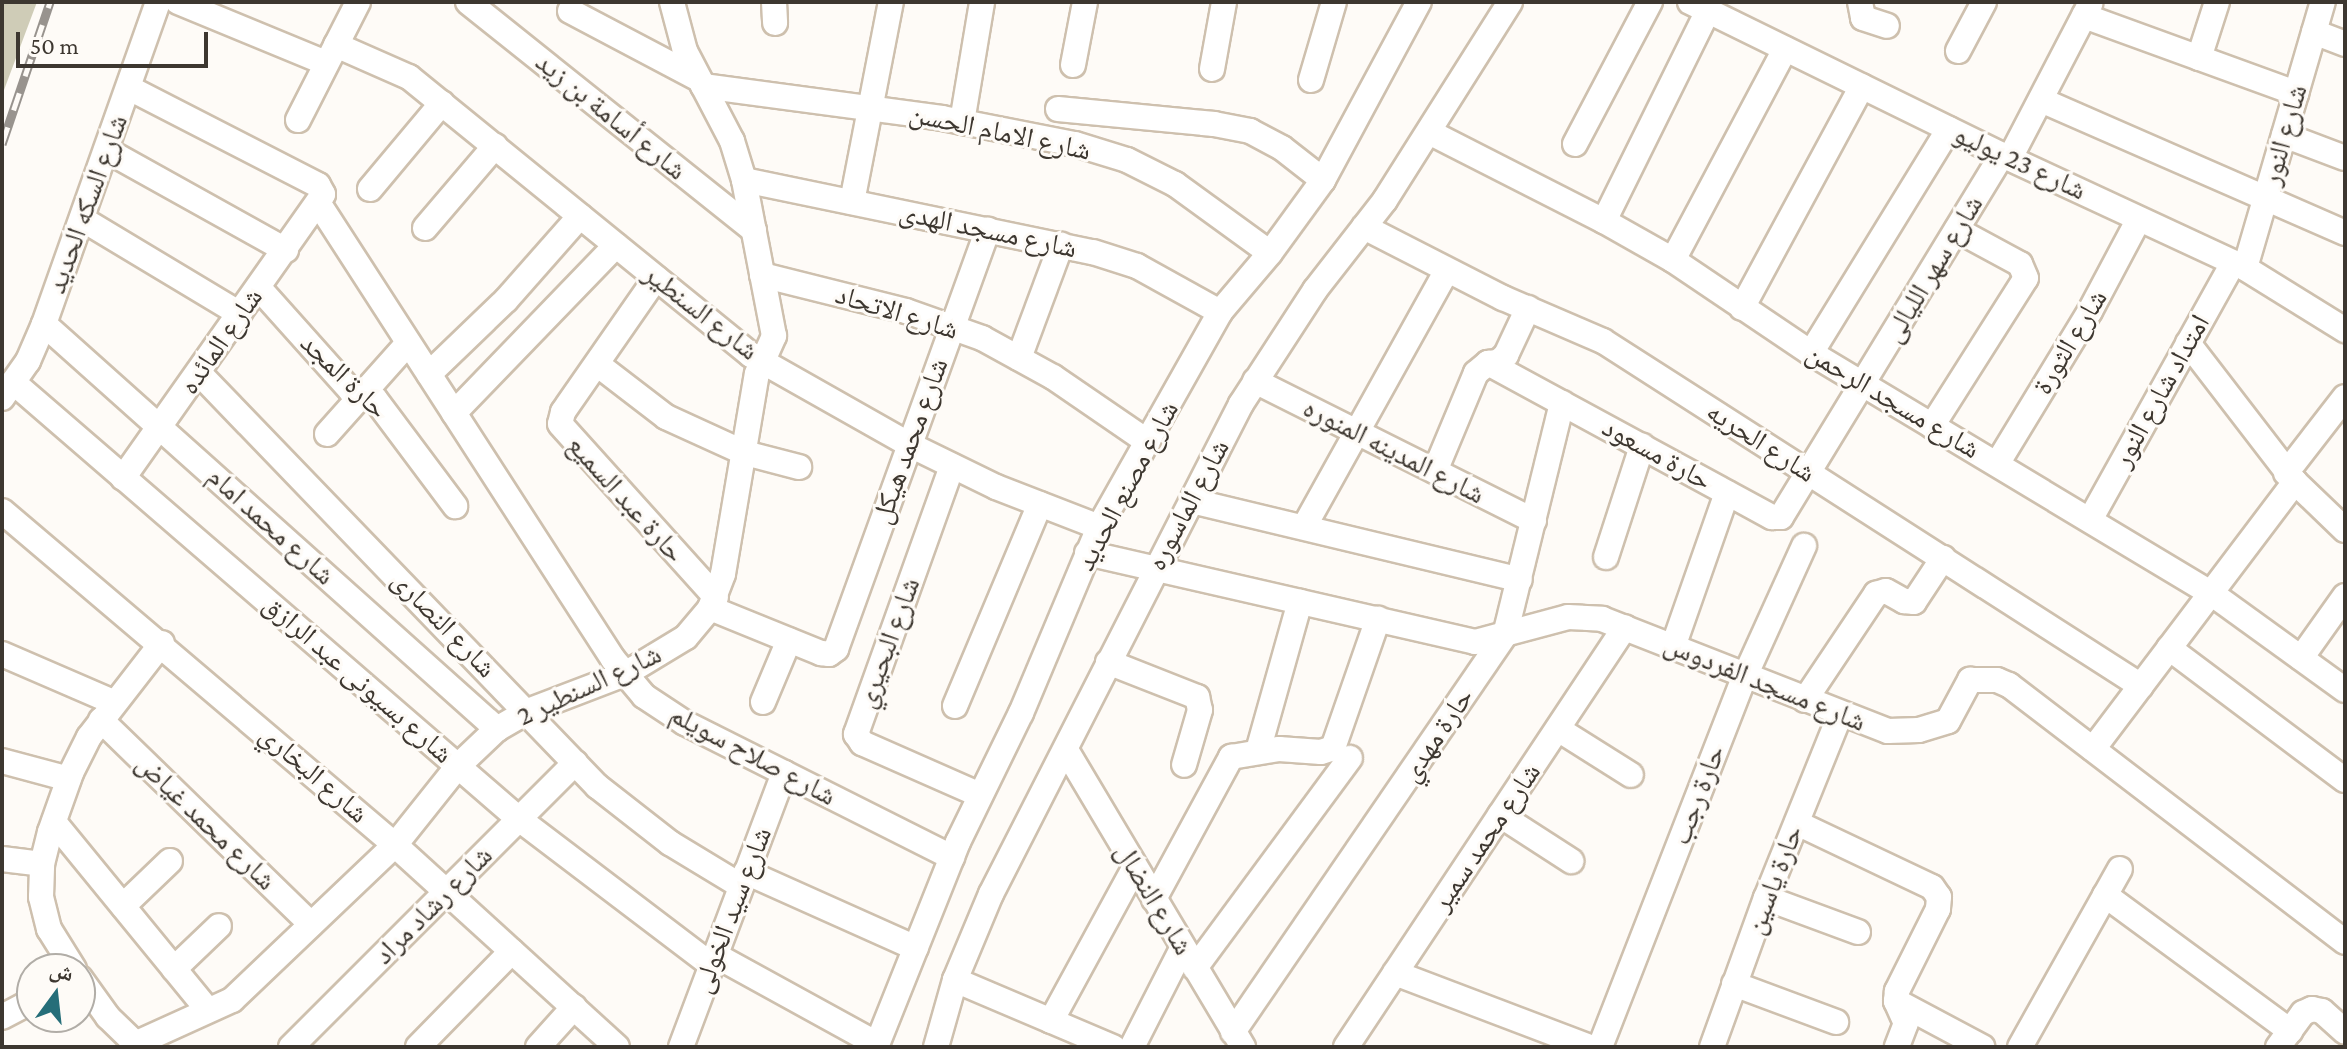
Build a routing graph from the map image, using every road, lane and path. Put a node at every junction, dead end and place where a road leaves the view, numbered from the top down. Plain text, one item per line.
1 (158, 2) edge
2 (178, 2) edge
3 (358, 2) edge
4 (468, 2) edge
5 (672, 2) edge
6 (891, 2) edge
7 (982, 2) edge
8 (1085, 2) edge
9 (1224, 2) edge
10 (1334, 2) edge
11 (1419, 2) edge
12 (1510, 2) edge
13 (1650, 2) edge
14 (1860, 2) edge
15 (1984, 2) edge
16 (2217, 2) edge
17 (2323, 2) edge
18 (1699, 6) edge
19 (2088, 9) edge
20 (570, 11) dead end
21 (1887, 26) dead end
22 (2314, 32) junction
23 (2345, 44) edge
24 (1785, 49) junction
25 (1958, 51) dead end
26 (331, 54) junction
27 (2199, 58) junction
28 (1073, 65) dead end
29 (1212, 69) dead end
30 (1311, 80) dead end
31 (701, 83) junction
32 (1862, 86) junction
33 (129, 88) junction
34 (2296, 93) junction
35 (2041, 100) junction
36 (442, 103) junction
37 (870, 107) junction
38 (1058, 109) dead end
39 (298, 120) dead end
40 (962, 122) junction
41 (1949, 129) junction
42 (1429, 132) junction
43 (2284, 135) junction
44 (1575, 144) dead end
45 (495, 146) junction
46 (106, 150) junction
47 (2006, 157) junction
48 (2345, 158) edge
49 (744, 180) junction
50 (1323, 180) junction
51 (370, 189) dead end
52 (2266, 196) junction
53 (852, 202) junction
54 (319, 204) junction
55 (580, 216) junction
56 (82, 219) junction
57 (2139, 219) junction
58 (1604, 221) junction
59 (1364, 227) junction
60 (425, 228) dead end
61 (754, 230) junction
62 (988, 230) junction
63 (1957, 230) junction
64 (2345, 233) edge
65 (616, 245) junction
66 (1061, 245) junction
67 (286, 250) junction
68 (1270, 253) junction
69 (1673, 260) junction
70 (2239, 266) junction
71 (1447, 270) junction
72 (762, 275) junction
73 (656, 278) junction
74 (259, 288) junction
75 (1528, 308) junction
76 (1742, 308) junction
77 (1220, 312) junction
78 (240, 314) junction
79 (44, 324) junction
80 (952, 328) junction
81 (2345, 330) edge
82 (408, 343) junction
83 (2188, 343) junction
84 (1811, 353) junction
85 (1019, 358) junction
86 (762, 361) junction
87 (1488, 363) junction
88 (597, 364) junction
89 (199, 373) junction
90 (429, 374) junction
91 (1255, 381) junction
92 (1863, 384) junction
93 (7, 390) edge
94 (363, 393) junction
95 (2345, 397) edge
96 (1562, 403) junction
97 (454, 413) junction
98 (1932, 426) junction
99 (160, 427) junction
100 (1356, 432) junction
101 (327, 434) dead end
102 (1148, 442) junction
103 (908, 444) junction
104 (1642, 446) junction
105 (745, 453) junction
106 (1997, 464) junction
107 (952, 466) junction
108 (799, 467) dead end
109 (1435, 471) junction
110 (1809, 473) junction
111 (2290, 477) junction
112 (123, 478) junction
113 (1727, 493) junction
114 (1192, 501) junction
115 (1040, 504) junction
116 (455, 506) dead end
117 (2, 511) edge
118 (2090, 520) junction
119 (1534, 521) junction
120 (1099, 527) junction
121 (1304, 527) junction
122 (2345, 530) edge
123 (1804, 546) dead end
124 (1087, 553) junction
125 (1606, 557) dead end
126 (1943, 558) junction
127 (1155, 569) junction
128 (1520, 580) junction
129 (2211, 593) junction
130 (2345, 596) edge
131 (713, 602) junction
132 (1300, 602) junction
133 (1378, 619) junction
134 (1625, 627) junction
135 (1505, 635) junction
136 (789, 640) junction
137 (162, 643) junction
138 (1673, 647) junction
139 (2169, 648) junction
140 (2, 654) edge
141 (2301, 658) junction
142 (1108, 662) junction
143 (625, 674) junction
144 (1745, 676) junction
145 (2141, 686) junction
146 (2345, 690) edge
147 (1805, 700) junction
148 (763, 702) dead end
149 (955, 706) dead end
150 (107, 711) junction
151 (528, 711) junction
152 (1840, 715) junction
153 (497, 729) junction
154 (1558, 729) junction
155 (2093, 749) junction
156 (1066, 750) junction
157 (1258, 751) junction
158 (1350, 758) dead end
159 (2, 761) edge
160 (575, 763) junction
161 (1184, 765) dead end
162 (458, 766) junction
163 (784, 773) junction
164 (1631, 775) dead end
165 (69, 779) junction
166 (2345, 780) edge
167 (980, 795) junction
168 (1500, 815) junction
169 (519, 819) junction
170 (54, 822) junction
171 (1797, 823) junction
172 (395, 845) junction
173 (952, 857) junction
174 (2, 859) edge
175 (170, 861) dead end
176 (1571, 861) dead end
177 (42, 864) junction
178 (1135, 867) junction
179 (2120, 869) dead end
180 (744, 879) junction
181 (447, 891) junction
182 (2105, 895) junction
183 (1766, 898) junction
184 (1154, 899) junction
185 (123, 906) junction
186 (311, 924) junction
187 (219, 926) dead end
188 (1858, 932) dead end
189 (2345, 942) edge
190 (916, 948) junction
191 (512, 951) junction
192 (64, 953) edge
193 (1189, 957) junction
194 (713, 960) junction
195 (174, 969) junction
196 (1395, 973) junction
197 (955, 980) junction
198 (1734, 984) junction
199 (96, 1000) edge
200 (1896, 1001) junction
201 (574, 1007) junction
202 (207, 1009) junction
203 (1051, 1021) junction
204 (1836, 1022) dead end
205 (2345, 1032) edge
206 (2284, 1039) edge
207 (1238, 1040) edge
208 (137, 1045) edge
209 (877, 1046) edge
210 (291, 1047) edge
211 (418, 1047) edge
212 (538, 1047) edge
213 (616, 1047) edge
214 (681, 1047) edge
215 (936, 1047) edge
216 (1113, 1047) edge
217 (1132, 1047) edge
218 (1346, 1047) edge
219 (1590, 1047) edge
220 (1600, 1047) edge
221 (1712, 1047) edge
222 (1897, 1047) edge
223 (1982, 1047) edge
224 (2020, 1047) edge

1 - 33 street, شارع السكه الحديد
2 - 26 street, شارع السنطير
3 - 26 street
4 - 61 street, شارع أسامة بن زيد
5 - 31 street, شارع السنطير 2
6 - 37 street
7 - 40 street
8 - 28 street
9 - 29 street
10 - 30 street
11 - 50 street, شارع مصنع الحديد
12 - 42 street, شارع الماسوره
13 - 44 street
14 - 21 street
15 - 25 street
16 - 27 street
17 - 22 street, شارع النور
18 - 24 street, شارع 23 يوليو
18 - 58 street
19 - 27 street
19 - 35 street, شارع سهر الليالى
20 - 31 street
22 - 23 street
22 - 34 street, شارع النور
24 - 32 street, شارع 23 يوليو
24 - 69 street
26 - 36 street, شارع السنطير
26 - 39 street
27 - 34 street
31 - 37 street, شارع الامام الحسن
31 - 49 street, شارع السنطير 2
32 - 41 street, شارع 23 يوليو
32 - 76 street
33 - 46 street, شارع السكه الحديد
33 - 54 street, شارع صلاح سويلم
34 - 43 street, شارع النور
35 - 47 street, شارع سهر الليالى
35 - 52 street
36 - 45 street, شارع السنطير
36 - 51 street
37 - 40 street, شارع الامام الحسن
37 - 53 street
38 - 50 street
40 - 68 street, شارع الامام الحسن
41 - 47 street, شارع 23 يوليو
41 - 84 street
42 - 58 street, شارع مسجد الرحمن
42 - 59 street, شارع الماسوره
43 - 48 street
43 - 52 street, شارع النور
45 - 55 street, شارع السنطير
45 - 60 street
46 - 56 street, شارع السكه الحديد
46 - 67 street
47 - 57 street, شارع 23 يوليو
47 - 63 street, شارع سهر الليالى
49 - 53 street, شارع مسجد الهدى
49 - 61 street, شارع السنطير 2
50 - 68 street, شارع مصنع الحديد
52 - 64 street
52 - 70 street, شارع النور
53 - 62 street, شارع مسجد الهدى
54 - 67 street, شارع المائده
54 - 82 street, شارع صلاح سويلم
55 - 65 street, شارع السنطير
55 - 90 street
56 - 78 street
56 - 79 street, شارع السكه الحديد
57 - 70 street, شارع 23 يوليو
57 - 106 street, شارع الثورة
58 - 69 street, شارع مسجد الرحمن
59 - 71 street, شارع الحريه
59 - 91 street, شارع الماسوره
61 - 72 street, شارع السنطير 2
62 - 66 street, شارع مسجد الهدى
62 - 80 street, شارع محمد هيكل
63 - 92 street, شارع سهر الليالى
63 - 98 street
65 - 73 street, شارع السنطير
65 - 97 street
66 - 77 street, شارع مسجد الهدى
66 - 85 street
67 - 74 street, شارع المائده
68 - 77 street, شارع مصنع الحديد
69 - 76 street, شارع مسجد الرحمن
70 - 81 street, شارع 23 يوليو
70 - 83 street, امتداد شارع النور
71 - 75 street, شارع الحريه
71 - 100 street
72 - 80 street, شارع الاتحاد
72 - 86 street, شارع السنطير 2
73 - 86 street, شارع السنطير
73 - 88 street, حارة عبد السميع
74 - 78 street, شارع المائده
74 - 94 street, حارة المجد
75 - 87 street
75 - 110 street, شارع الحريه
76 - 84 street, شارع مسجد الرحمن
77 - 102 street, شارع مصنع الحديد
78 - 89 street, شارع المائده
79 - 93 street, شارع السكه الحديد
79 - 99 street, شارع محمد امام
80 - 85 street, شارع الاتحاد
80 - 103 street, شارع محمد هيكل
82 - 90 street, شارع صلاح سويلم
82 - 94 street
83 - 111 street
83 - 118 street, امتداد شارع النور
84 - 92 street, شارع مسجد الرحمن
85 - 102 street, شارع الاتحاد
86 - 103 street, شارع السنطير
86 - 105 street, شارع السنطير 2
87 - 96 street, حارة مسعود
87 - 109 street
88 - 105 street
88 - 131 street, حارة عبد السميع
89 - 99 street, شارع المائده
89 - 151 street, شارع النصارى
90 - 97 street, شارع صلاح سويلم
91 - 100 street, شارع المدينه المنوره
91 - 114 street, شارع الماسوره
92 - 98 street, شارع مسجد الرحمن
92 - 110 street, شارع سهر الليالى
93 - 112 street, شارع بسيونى عبد الرازق
94 - 101 street
94 - 116 street, حارة المجد
95 - 111 street
96 - 104 street, حارة مسعود
96 - 119 street, حارة مهدي
97 - 143 street, شارع صلاح سويلم
98 - 106 street, شارع مسجد الرحمن
99 - 112 street, شارع المائده
99 - 153 street, شارع محمد امام
100 - 109 street, شارع المدينه المنوره
100 - 121 street
102 - 120 street, شارع مصنع الحديد
103 - 107 street, شارع السنطير
103 - 136 street, شارع محمد هيكل
104 - 113 street, حارة مسعود
104 - 125 street
105 - 108 street
105 - 131 street, شارع السنطير 2
106 - 118 street, شارع مسجد الرحمن
107 - 115 street, شارع السنطير
107 - 167 street, شارع البحيري
109 - 119 street, شارع المدينه المنوره
110 - 113 street, حارة مسعود
110 - 126 street, شارع الحريه
111 - 122 street
111 - 129 street
112 - 162 street, شارع بسيونى عبد الرازق
113 - 138 street
114 - 121 street
114 - 127 street, شارع الماسوره
115 - 120 street, شارع السنطير
115 - 149 street
117 - 137 street, شارع البخاري
118 - 129 street, شارع مسجد الرحمن
119 - 128 street, حارة مهدي
120 - 124 street, شارع مصنع الحديد
121 - 128 street
123 - 144 street, حارة رجب
124 - 127 street, شارع مسجد الفردوس
124 - 167 street, شارع مصنع الحديد
126 - 145 street, شارع الحريه
126 - 147 street
127 - 132 street, شارع مسجد الفردوس
127 - 142 street, شارع الماسوره
128 - 135 street, حارة مهدي
129 - 139 street
129 - 141 street, شارع مسجد الرحمن
130 - 141 street
131 - 136 street
131 - 143 street, شارع السنطير 2
132 - 133 street, شارع مسجد الفردوس
132 - 157 street
133 - 135 street, شارع مسجد الفردوس
133 - 157 street
134 - 135 street, شارع مسجد الفردوس
134 - 138 street, شارع مسجد الفردوس
134 - 154 street, شارع محمد سمير
135 - 207 street, حارة مهدي
136 - 148 street
137 - 150 street
137 - 172 street, شارع البخاري
138 - 144 street, شارع مسجد الفردوس
139 - 145 street
139 - 166 street
140 - 150 street
141 - 146 street, شارع مسجد الرحمن
142 - 156 street, شارع الماسوره
142 - 161 street
143 - 151 street, شارع السنطير 2
143 - 163 street, شارع صلاح سويلم
144 - 147 street, شارع مسجد الفردوس
144 - 220 street, حارة رجب
145 - 155 street
147 - 152 street, شارع مسجد الفردوس
150 - 165 street
150 - 186 street, شارع محمد غياض
151 - 153 street, شارع السنطير 2
151 - 160 street, شارع النصارى
152 - 155 street, شارع مسجد الفردوس
152 - 171 street, حارة ياسين
153 - 162 street, شارع السنطير 2
154 - 164 street
154 - 168 street, شارع محمد سمير
155 - 189 street, شارع مسجد الفردوس
156 - 178 street, شارع النضال
156 - 197 street, شارع الماسوره
157 - 184 street
158 - 193 street
159 - 165 street
160 - 169 street, شارع رشاد مراد
160 - 180 street, شارع النصارى
162 - 169 street, شارع بسيونى عبد الرازق
162 - 172 street, شارع السنطير 2
163 - 173 street, شارع صلاح سويلم
163 - 180 street, شارع سيد الخولى
165 - 170 street
167 - 173 street, شارع مصنع الحديد
168 - 176 street
168 - 196 street, شارع محمد سمير
169 - 181 street, شارع رشاد مراد
169 - 194 street, شارع بسيونى عبد الرازق
170 - 177 street
170 - 185 street
171 - 183 street, حارة ياسين
171 - 200 street
172 - 181 street, شارع البخاري
172 - 186 street, شارع السنطير 2
173 - 190 street, شارع مصنع الحديد
174 - 177 street
175 - 185 street
177 - 192 street
178 - 184 street, شارع النضال
178 - 203 street
179 - 182 street
180 - 190 street, شارع النصارى
180 - 194 street, شارع سيد الخولى
181 - 191 street, شارع البخاري
181 - 210 street, شارع رشاد مراد
182 - 206 street
182 - 224 street
183 - 188 street
183 - 198 street, حارة ياسين
184 - 193 street, شارع النضال
185 - 195 street
186 - 202 street, شارع السنطير 2
187 - 195 street
190 - 209 street, شارع مصنع الحديد
191 - 201 street, شارع البخاري
191 - 211 street
193 - 207 street, شارع النضال
193 - 217 street
194 - 209 street, شارع بسيونى عبد الرازق
194 - 214 street, شارع سيد الخولى
195 - 202 street
196 - 218 street, شارع محمد سمير
196 - 219 street
197 - 203 street
197 - 215 street, شارع الماسوره
198 - 204 street
198 - 221 street, حارة ياسين
199 - 208 street
200 - 222 street
200 - 223 street
201 - 212 street
201 - 213 street, شارع البخاري
202 - 208 street, شارع السنطير 2
203 - 216 street
205 - 206 street

